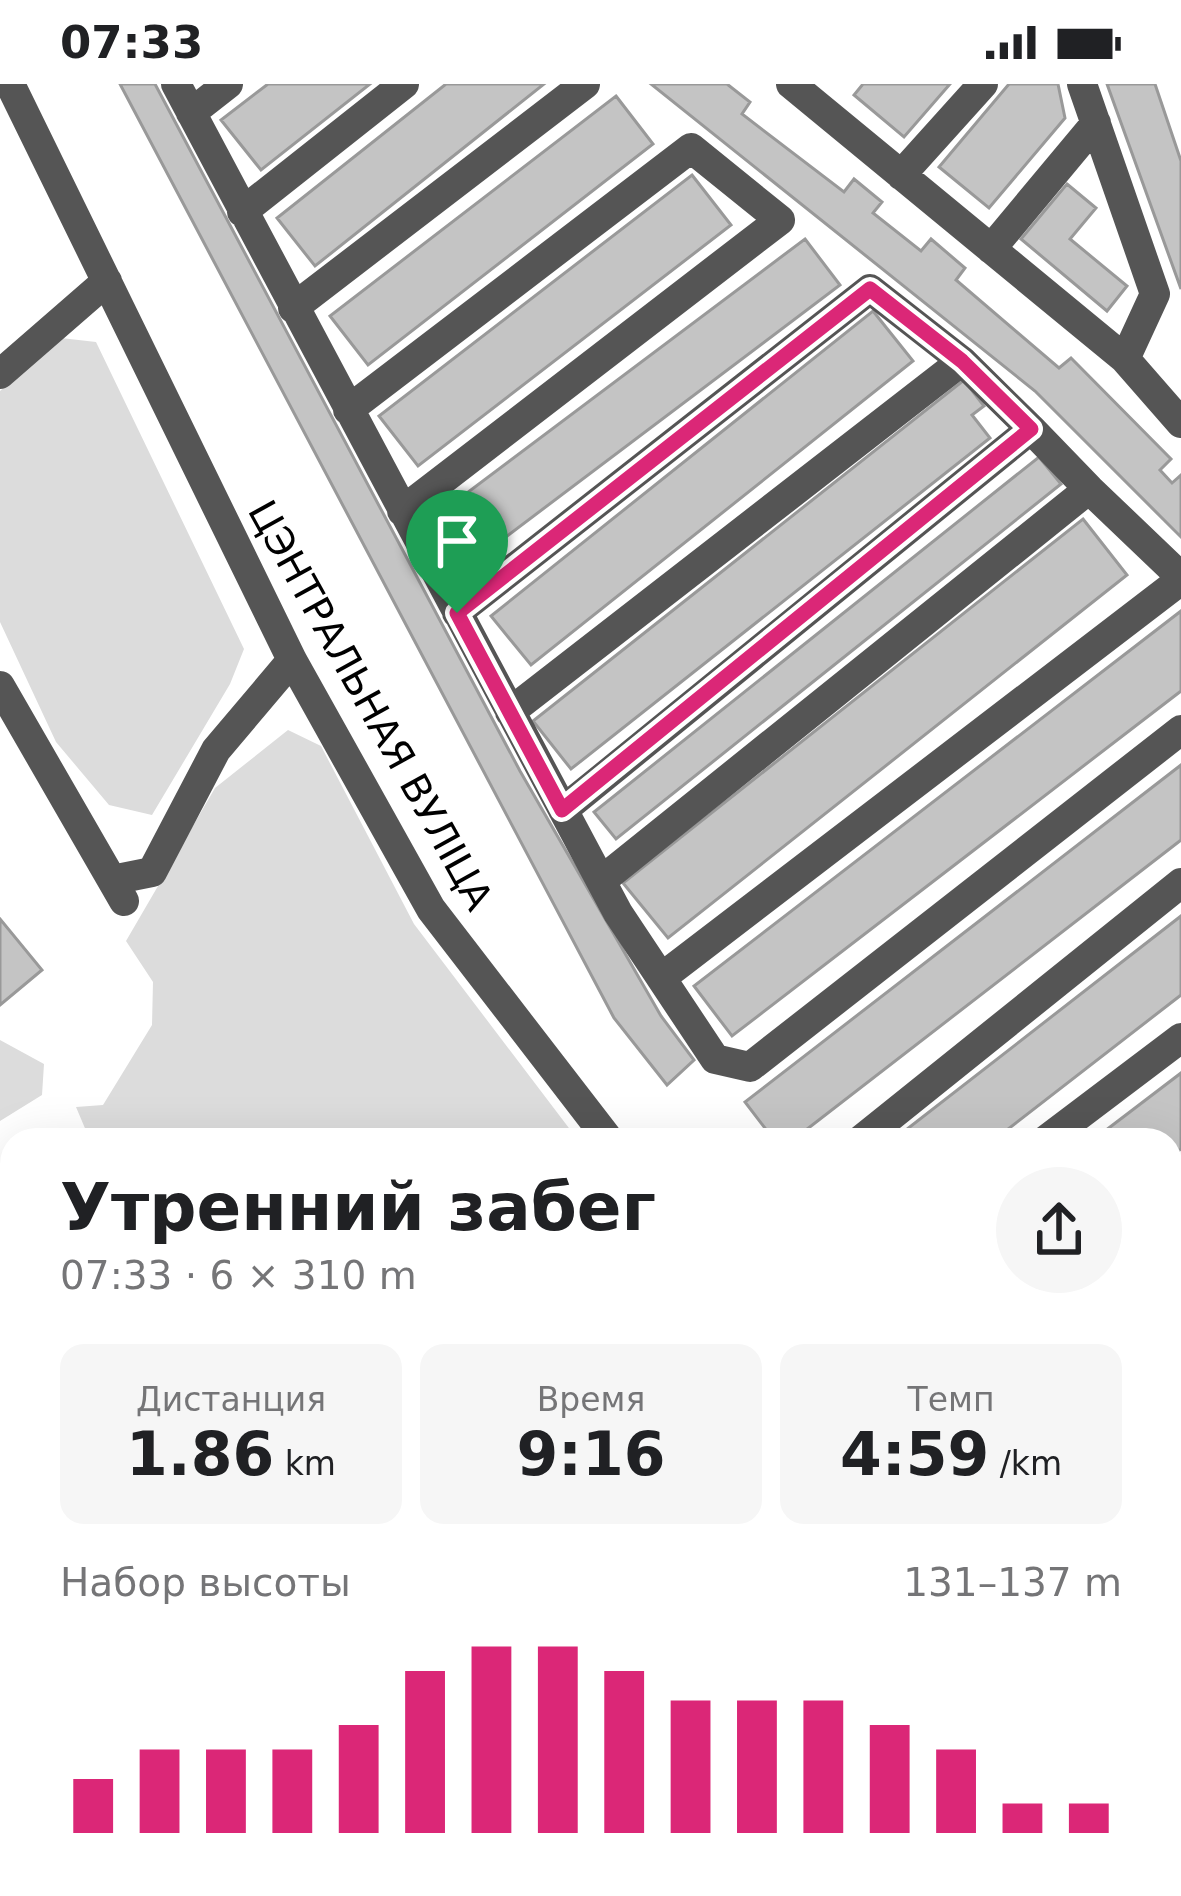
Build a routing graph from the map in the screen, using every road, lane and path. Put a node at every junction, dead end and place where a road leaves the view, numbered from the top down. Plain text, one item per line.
1 (10, 84) edge
2 (176, 84) edge
3 (228, 84) edge
4 (404, 84) edge
5 (585, 84) edge
6 (791, 84) edge
7 (983, 84) edge
8 (1082, 84) edge
9 (825, 94) edge
10 (191, 113) junction
11 (1096, 123) junction
12 (901, 175) junction
13 (242, 212) junction
14 (991, 249) junction
15 (107, 281) junction
16 (293, 308) junction
17 (1125, 359) junction
18 (962, 361) junction
19 (0, 374) edge
20 (348, 410) junction
21 (1181, 423) edge
22 (1031, 429) junction
23 (1089, 488) junction
24 (402, 511) junction
25 (1181, 578) edge
26 (457, 613) junction
27 (292, 660) junction
28 (0, 686) edge
29 (510, 712) junction
30 (1181, 730) edge
31 (562, 810) junction
32 (601, 881) junction
33 (1181, 883) edge
34 (661, 978) junction
35 (1181, 1038) edge
36 (600, 1128) edge
37 (876, 1128) edge
38 (1062, 1128) edge

1 - 15 street, ЦЭНТРАЛЬНАЯ ВУЛІЦА
2 - 10 street
3 - 10 street
4 - 13 street
5 - 16 street
6 - 9 street
7 - 12 street
8 - 11 street
9 - 12 street
10 - 13 street
11 - 14 street
11 - 17 street
12 - 14 street
13 - 16 street
14 - 17 street
15 - 19 street
15 - 27 street, ЦЭНТРАЛЬНАЯ ВУЛІЦА
16 - 20 street
17 - 21 street
18 - 22 street
18 - 26 street
18 - 29 street
20 - 24 street
20 - 24 street
22 - 23 street
22 - 31 street
23 - 25 street
23 - 32 street
24 - 26 street
25 - 34 street
26 - 29 street
27 - 28 street
27 - 36 street, ЦЭНТРАЛЬНАЯ ВУЛІЦА
29 - 31 street
30 - 34 street
31 - 32 street
32 - 34 street
33 - 37 street
35 - 38 street

